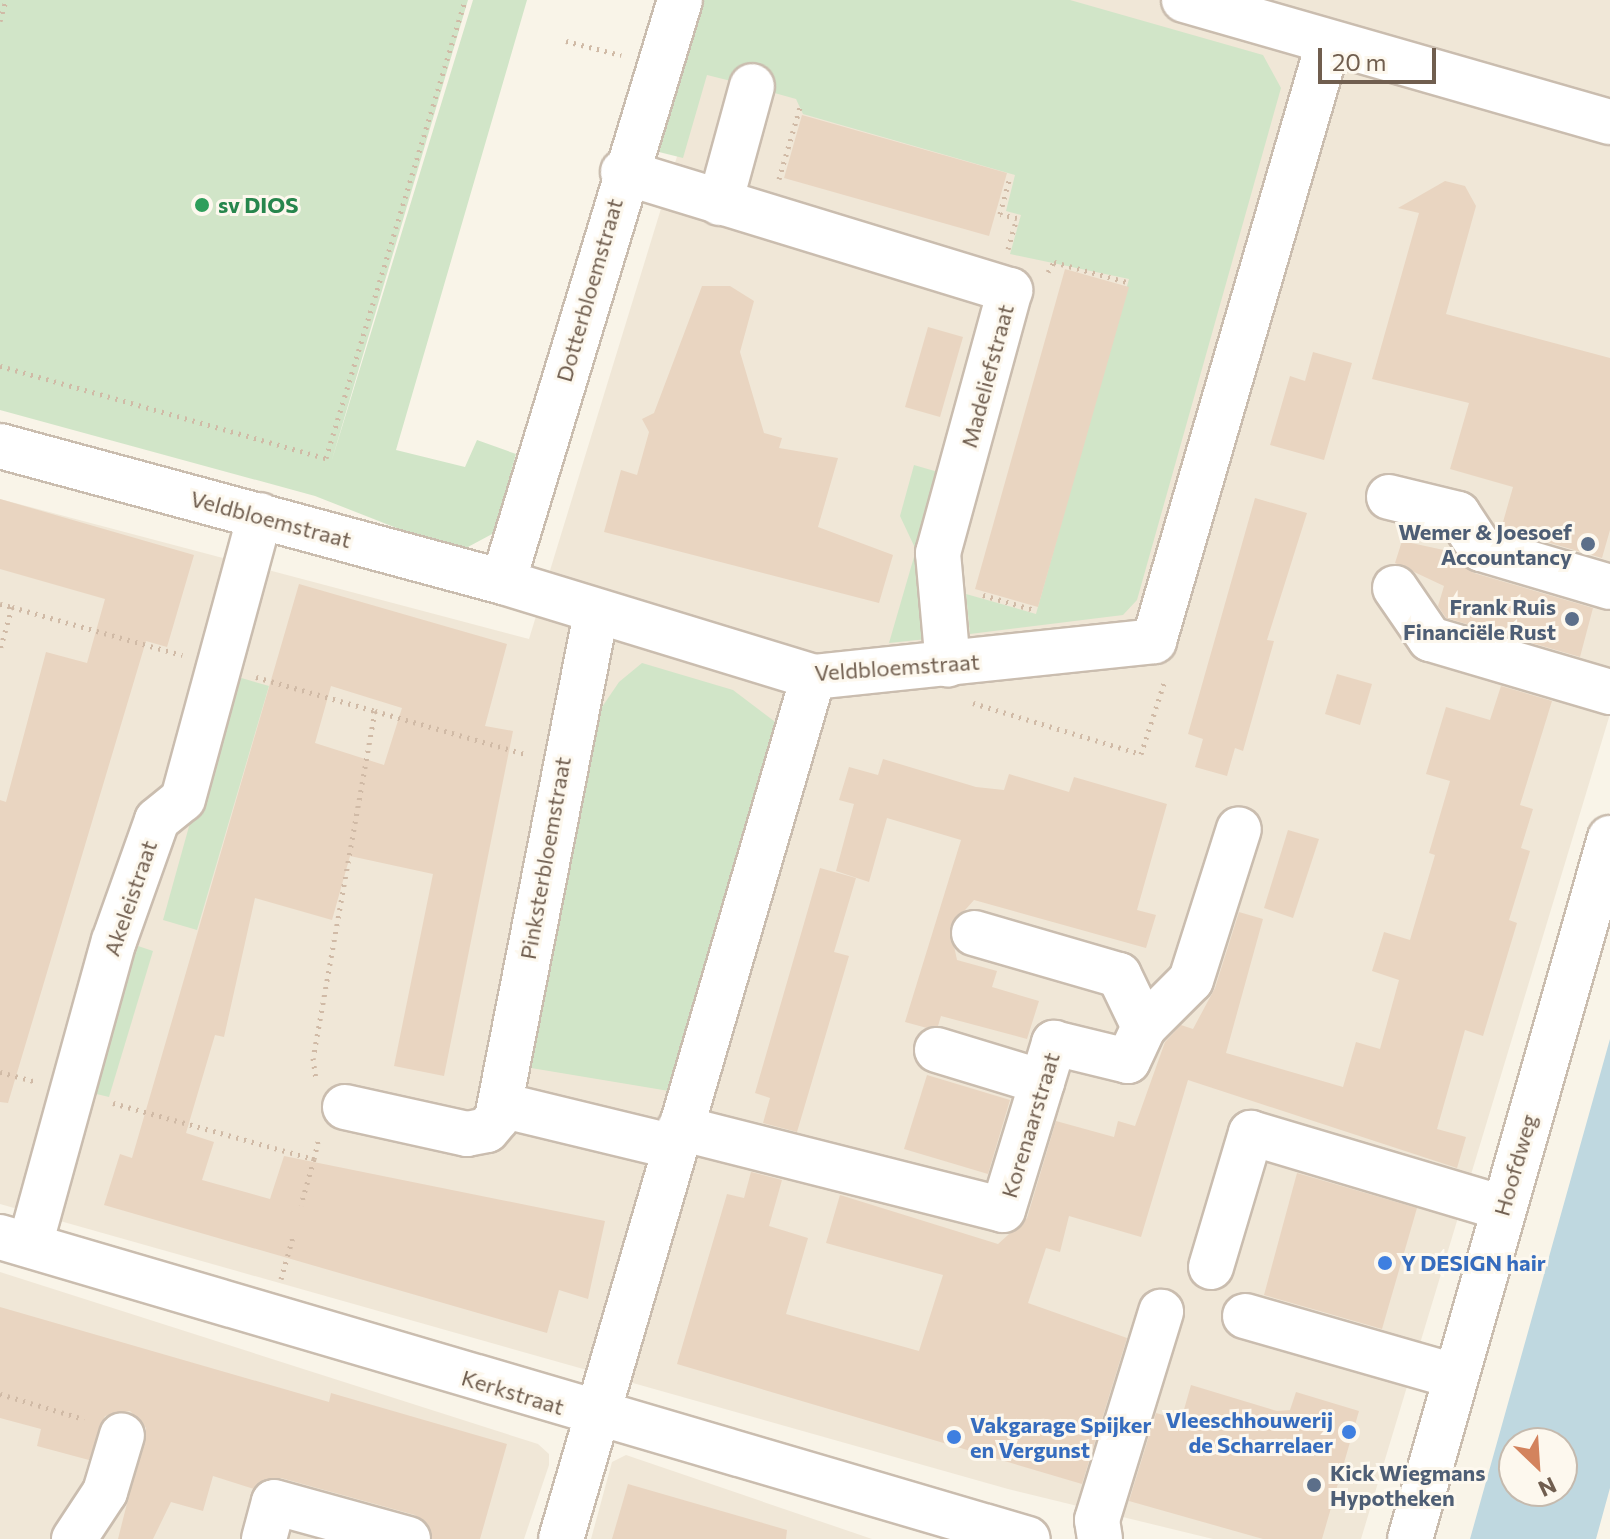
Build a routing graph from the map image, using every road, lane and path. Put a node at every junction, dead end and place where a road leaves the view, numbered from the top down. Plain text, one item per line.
1 (6, 0) edge
2 (465, 0) edge
3 (680, 0) edge
4 (1184, 0) edge
5 (0, 21) edge
6 (1328, 44) junction
7 (752, 86) dead end
8 (800, 107) dead end
9 (1610, 122) edge
10 (623, 172) junction
11 (1010, 177) dead end
12 (775, 193) dead end
13 (720, 203) junction
14 (1005, 259) dead end
15 (1048, 272) dead end
16 (1127, 282) dead end
17 (0, 366) edge
18 (0, 446) edge
19 (1389, 497) dead end
20 (260, 515) junction
21 (503, 582) junction
22 (1610, 587) edge
23 (1395, 588) dead end
24 (974, 592) dead end
25 (0, 604) edge
26 (12, 607) junction
27 (1036, 610) dead end
28 (596, 613) junction
29 (0, 650) edge
30 (221, 665) junction
31 (1170, 667) dead end
32 (813, 677) junction
33 (957, 684) junction
34 (1610, 692) edge
35 (375, 711) junction
36 (562, 766) junction
37 (1239, 829) dead end
38 (1610, 838) edge
39 (974, 933) dead end
40 (1144, 1027) junction
41 (937, 1050) dead end
42 (0, 1072) edge
43 (1042, 1082) junction
44 (70, 1092) junction
45 (501, 1105) junction
46 (329, 1109) junction
47 (678, 1138) junction
48 (314, 1159) junction
49 (301, 1205) dead end
50 (1503, 1208) junction
51 (15, 1241) edge
52 (1211, 1267) dead end
53 (1161, 1312) dead end
54 (1245, 1316) dead end
55 (1454, 1376) junction
56 (0, 1394) edge
57 (599, 1418) junction
58 (122, 1435) joint
59 (74, 1539) edge
60 (264, 1539) edge
61 (408, 1539) edge
62 (561, 1539) edge
63 (1028, 1539) edge
64 (1100, 1539) edge
65 (1410, 1539) edge

1 - 5 path
2 - 17 path
3 - 10 street, Dotterbloemstraat
4 - 6 street
6 - 9 street
6 - 33 street, Veldbloemstraat
7 - 13 street
8 - 12 path
10 - 13 street, Madeliefstraat
10 - 21 street, Dotterbloemstraat
11 - 14 path
13 - 33 street, Madeliefstraat
15 - 16 path
18 - 20 street, Veldbloemstraat
19 - 22 street
20 - 21 street, Veldbloemstraat
20 - 30 street, Akeleistraat
21 - 28 street, Veldbloemstraat
23 - 34 street
24 - 27 path
25 - 26 path
26 - 29 path
26 - 30 path
28 - 32 street, Veldbloemstraat
28 - 36 street, Pinksterbloemstraat
30 - 35 path
30 - 44 street, Akeleistraat
31 - 33 path
32 - 33 street, Veldbloemstraat
32 - 47 street
35 - 36 path
35 - 46 path
36 - 45 street, Pinksterbloemstraat
37 - 40 street, Korenaarstraat
38 - 50 street, Hoofdweg
39 - 40 street
40 - 43 street, Korenaarstraat
41 - 43 street
42 - 44 path
43 - 47 street, Korenaarstraat
44 - 48 path
44 - 51 street, Akeleistraat
45 - 46 street
45 - 47 street
46 - 48 path
47 - 57 street
48 - 49 path
50 - 52 street
50 - 55 street, Hoofdweg
51 - 57 street, Kerkstraat
53 - 64 street
54 - 55 street
55 - 65 street, Hoofdweg
56 - 58 path
57 - 62 street
57 - 63 street, Kerkstraat
58 - 59 street
60 - 61 street

